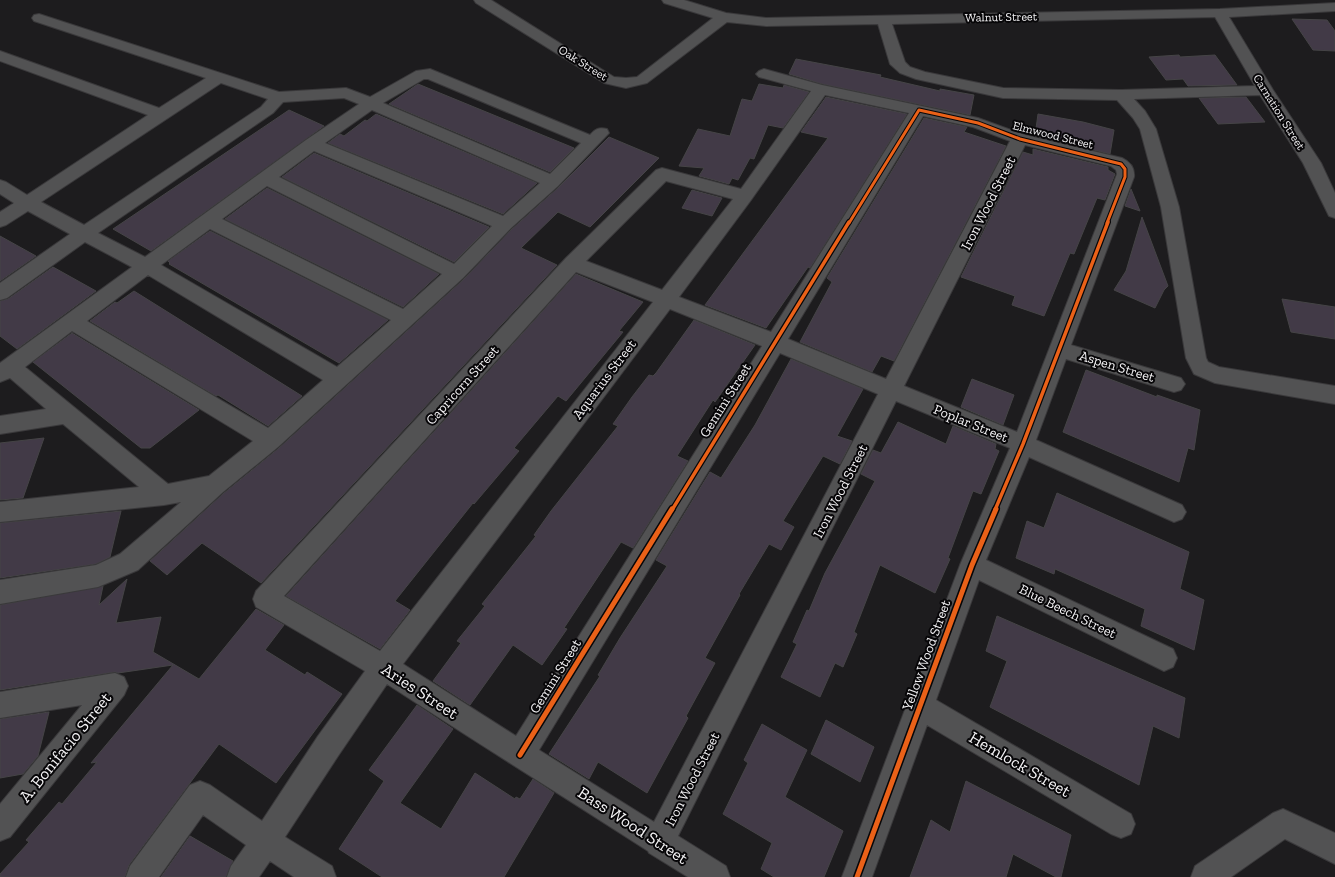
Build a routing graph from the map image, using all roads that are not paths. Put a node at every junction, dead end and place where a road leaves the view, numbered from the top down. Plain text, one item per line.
1 (481, 0) edge
2 (669, 0) edge
3 (1335, 7) edge
4 (1220, 13) junction
5 (724, 17) junction
6 (39, 18) dead end
7 (884, 20) junction
8 (0, 56) edge
9 (764, 74) dead end
10 (218, 78) junction
11 (821, 89) junction
12 (1266, 90) junction
13 (1121, 95) junction
14 (278, 96) junction
15 (370, 104) junction
16 (919, 110) junction
17 (162, 114) junction
18 (1020, 139) junction
19 (312, 144) junction
20 (1123, 166) joint
21 (266, 178) junction
22 (552, 182) junction
23 (0, 186) edge
24 (744, 196) junction
25 (28, 204) junction
26 (1335, 212) edge
27 (208, 220) junction
28 (0, 221) edge
29 (505, 224) junction
30 (84, 234) junction
31 (573, 263) junction
32 (147, 266) junction
33 (456, 273) junction
34 (0, 294) edge
35 (666, 299) junction
36 (404, 318) junction
37 (70, 321) junction
38 (774, 342) junction
39 (1059, 348) junction
40 (5, 370) edge
41 (338, 378) junction
42 (1174, 384) dead end
43 (891, 391) junction
44 (1335, 395) edge
45 (68, 414) junction
46 (0, 425) edge
47 (270, 440) junction
48 (1022, 444) junction
49 (215, 485) junction
50 (164, 495) junction
51 (0, 512) edge
52 (1174, 512) dead end
53 (972, 565) junction
54 (0, 592) edge
55 (265, 599) joint
56 (1164, 658) dead end
57 (384, 667) junction
58 (0, 705) edge
59 (919, 705) junction
60 (520, 755) junction
61 (572, 786) joint
62 (1121, 824) dead end
63 (0, 828) edge
64 (265, 841) junction
65 (659, 842) junction
66 (1335, 849) edge
67 (141, 877) edge
68 (242, 877) edge
69 (321, 877) edge
70 (714, 877) edge
71 (857, 877) edge
72 (1206, 877) edge

1 - 5 street, Oak Street
2 - 5 street, Walnut Street
3 - 4 street, Walnut Street
4 - 7 street, Walnut Street
4 - 12 street, Carnation Street
5 - 7 street, Walnut Street
6 - 10 street
7 - 13 street
8 - 17 street
9 - 11 street
10 - 14 street
10 - 17 street
11 - 16 street
11 - 24 street, Aquarius Street
12 - 13 street
12 - 26 street, Carnation Street
13 - 44 street
14 - 15 street
14 - 30 street
15 - 19 street
15 - 22 street
15 - 22 street
16 - 18 street, Elmwood Street
16 - 38 street, Gemini Street
17 - 25 street
18 - 20 street, Elmwood Street
18 - 43 street, Iron Wood Street
19 - 21 street
19 - 29 street
20 - 39 street, Yellow Wood Street
21 - 27 street
21 - 33 street
22 - 29 street
23 - 25 street
24 - 31 street, Capricorn Street
24 - 35 street, Aquarius Street
25 - 28 street
25 - 30 street
27 - 32 street
27 - 36 street
29 - 33 street
30 - 32 street
30 - 34 street
31 - 35 street, Poplar Street
31 - 55 street, Capricorn Street
32 - 37 street
32 - 41 street
33 - 36 street
35 - 38 street, Poplar Street
35 - 57 street, Aquarius Street
36 - 41 street
37 - 40 street
37 - 47 street
38 - 43 street, Poplar Street
38 - 60 street, Gemini Street
39 - 42 street, Aspen Street
39 - 48 street, Yellow Wood Street
40 - 45 street
41 - 47 street
43 - 48 street, Poplar Street
43 - 65 street, Iron Wood Street
45 - 46 street
45 - 50 street
47 - 49 street
48 - 52 street, Poplar Street
48 - 53 street, Yellow Wood Street
49 - 50 street
49 - 54 street
50 - 51 street
53 - 56 street, Blue Beech Street
53 - 59 street, Yellow Wood Street
55 - 57 street, Aries Street
57 - 60 street, Aries Street
57 - 64 street, Aquarius Street
58 - 63 street, A. Bonifacio Street
59 - 62 street, Hemlock Street
59 - 71 street, Yellow Wood Street
60 - 61 street, Aries Street
61 - 65 street, Bass Wood Street
64 - 67 street
64 - 68 street, Aquarius Street
64 - 69 street
65 - 70 street, Bass Wood Street
66 - 72 street

